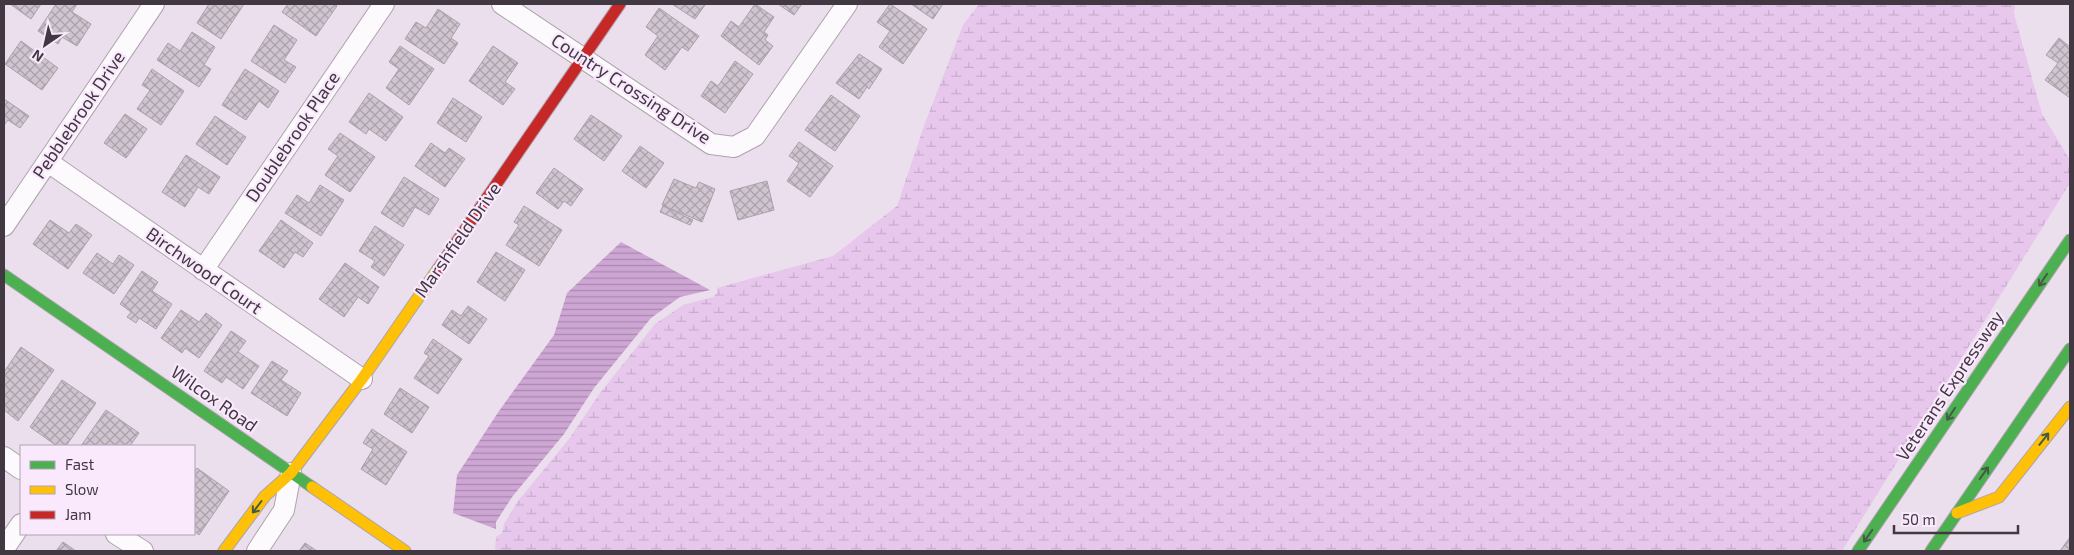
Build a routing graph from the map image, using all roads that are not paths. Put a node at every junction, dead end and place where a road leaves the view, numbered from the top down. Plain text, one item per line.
1 (384, 4) edge
2 (502, 4) edge
3 (620, 4) edge
4 (847, 4) edge
5 (151, 5) edge
6 (583, 58) junction
7 (48, 162) junction
8 (4, 226) edge
9 (2070, 240) edge
10 (203, 270) junction
11 (4, 275) edge
12 (2070, 349) edge
13 (362, 379) junction
14 (2070, 407) edge
15 (4, 457) edge
16 (20, 469) edge
17 (291, 473) junction
18 (1957, 513) junction
19 (20, 525) edge
20 (118, 535) edge
21 (4, 549) edge
22 (143, 551) edge
23 (224, 551) edge
24 (257, 551) edge
25 (405, 551) edge
26 (1858, 551) edge
27 (1931, 551) edge

1 - 10 street, Doublebrook Place
2 - 6 street, Country Crossing Drive
3 - 6 main road, Marshfield Drive
4 - 6 street, Country Crossing Drive
5 - 7 street, Pebblebrook Drive
6 - 13 main road, Marshfield Drive
7 - 8 street, Pebblebrook Drive
7 - 10 street, Birchwood Court
9 -> 26 main road, Veterans Expressway
10 - 13 street, Birchwood Court
11 - 17 main road, Wilcox Road
18 -> 12 main road
13 - 17 main road, Marshfield Drive
18 -> 14 main road
15 - 16 street
17 -> 23 main road, Marshfield Drive
17 - 24 street, Marshfield Drive
17 - 25 main road, Wilcox Road
18 - 27 main road
19 - 21 street
20 - 22 street

